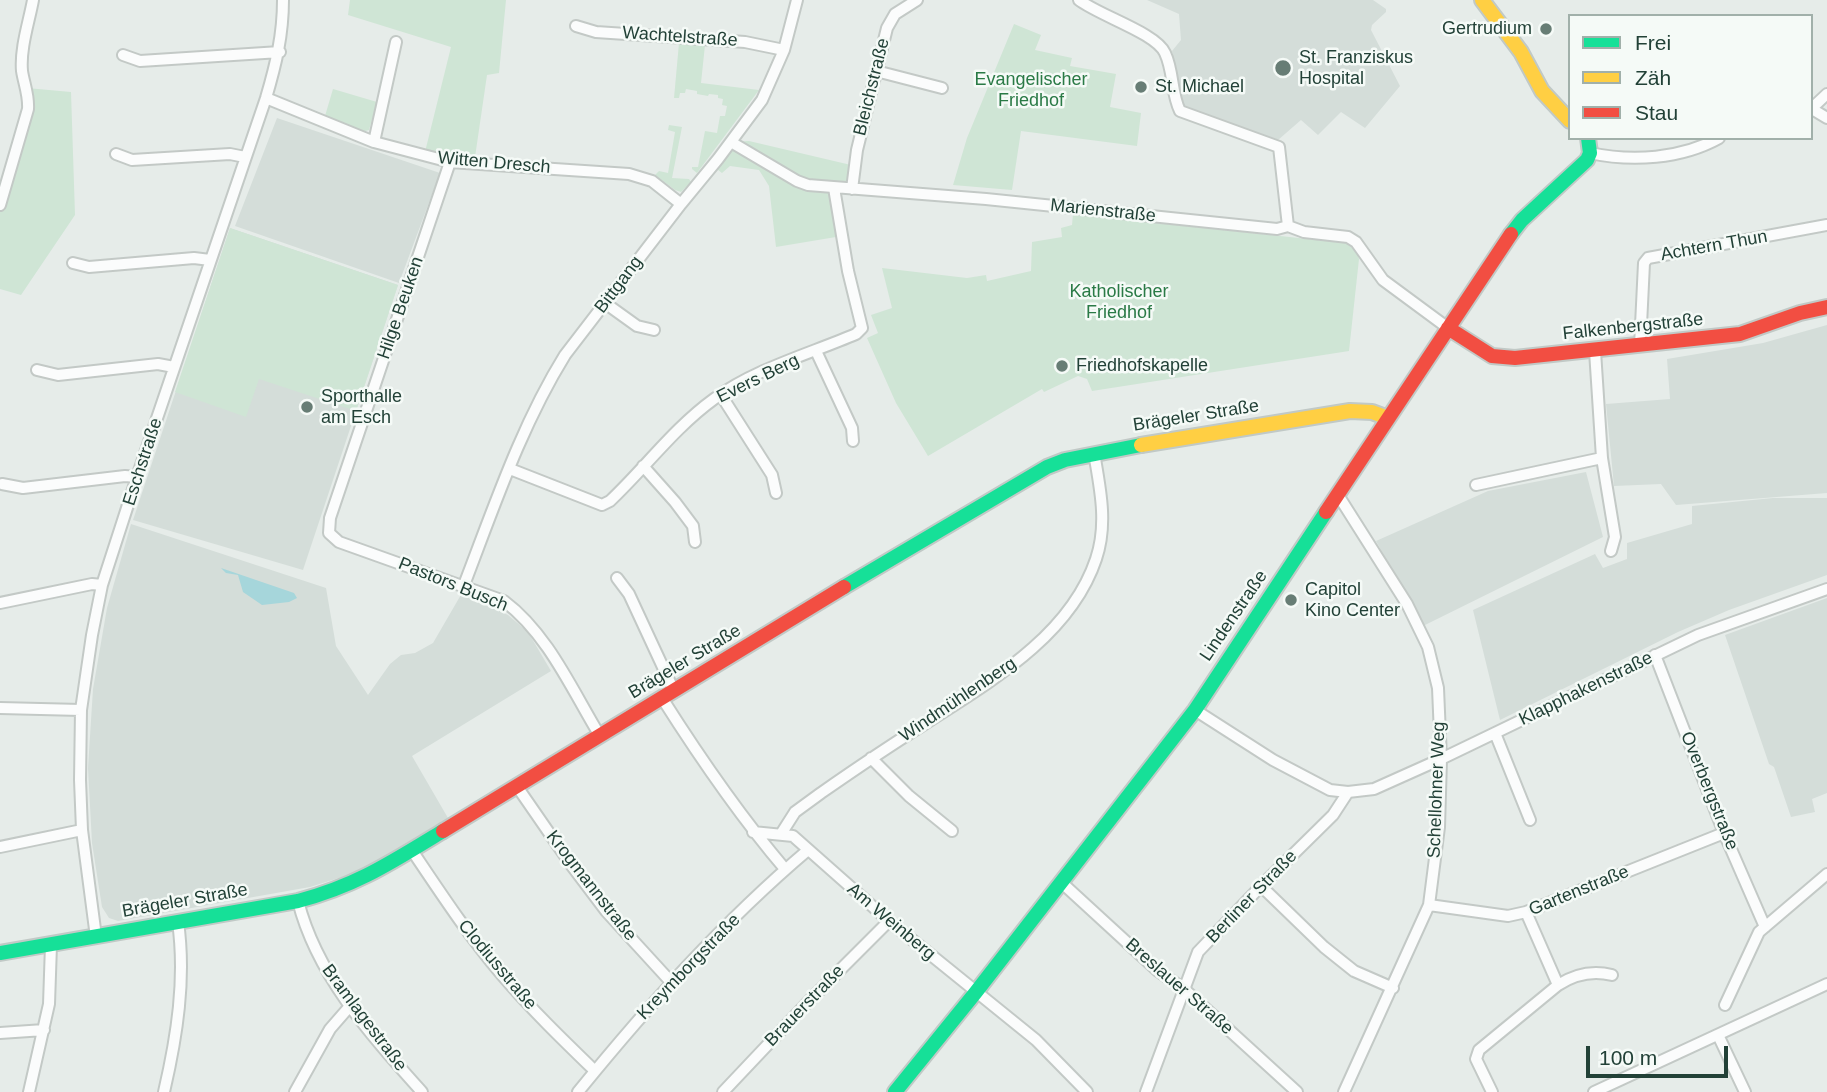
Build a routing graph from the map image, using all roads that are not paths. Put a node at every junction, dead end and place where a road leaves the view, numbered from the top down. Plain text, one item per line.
1 (33, 0) edge
2 (283, 0) edge
3 (797, 0) edge
4 (1079, 0) edge
5 (1482, 0) edge
6 (915, 1) edge
7 (576, 26) dead end
8 (396, 42) dead end
9 (784, 50) junction
10 (279, 52) junction
11 (123, 55) dead end
12 (876, 71) junction
13 (942, 88) dead end
14 (1827, 94) edge
15 (266, 97) junction
16 (1813, 108) edge
17 (1568, 119) edge
18 (1587, 140) edge
19 (1716, 140) edge
20 (374, 142) junction
21 (731, 142) junction
22 (1590, 153) junction
23 (116, 154) dead end
24 (245, 157) junction
25 (450, 162) junction
26 (834, 188) junction
27 (852, 189) junction
28 (681, 204) junction
29 (0, 205) edge
30 (1827, 225) edge
31 (1288, 226) junction
32 (210, 260) junction
33 (74, 263) dead end
34 (606, 303) junction
35 (1827, 307) edge
36 (1448, 328) junction
37 (654, 330) dead end
38 (1640, 346) junction
39 (816, 351) junction
40 (1594, 351) junction
41 (174, 367) junction
42 (37, 370) dead end
43 (721, 395) junction
44 (1388, 418) junction
45 (853, 441) dead end
46 (1094, 453) junction
47 (1602, 458) junction
48 (643, 466) junction
49 (510, 469) junction
50 (137, 477) junction
51 (2, 484) dead end
52 (1476, 485) dead end
53 (776, 493) dead end
54 (1338, 495) junction
55 (329, 533) joint
56 (695, 542) dead end
57 (1611, 551) dead end
58 (617, 578) dead end
59 (103, 585) junction
60 (464, 585) junction
61 (1827, 589) edge
62 (0, 603) edge
63 (1655, 655) junction
64 (668, 695) junction
65 (0, 708) edge
66 (81, 710) junction
67 (1195, 710) junction
68 (1495, 733) junction
69 (600, 736) junction
70 (871, 758) junction
71 (1441, 759) junction
72 (516, 785) junction
73 (1348, 792) junction
74 (1530, 820) dead end
75 (82, 830) junction
76 (952, 831) dead end
77 (753, 832) junction
78 (1724, 833) junction
79 (781, 834) junction
80 (0, 847) edge
81 (411, 849) junction
82 (808, 850) junction
83 (785, 869) junction
84 (1827, 874) edge
85 (1061, 882) junction
86 (1261, 886) junction
87 (298, 901) junction
88 (1429, 905) junction
89 (1526, 912) junction
90 (889, 921) junction
91 (178, 922) junction
92 (1765, 926) junction
93 (96, 937) junction
94 (51, 945) junction
95 (0, 953) edge
96 (1612, 975) dead end
97 (671, 982) junction
98 (1827, 984) edge
99 (1558, 985) junction
100 (1393, 988) junction
101 (1184, 989) junction
102 (976, 992) junction
103 (1725, 1005) dead end
104 (350, 1006) junction
105 (44, 1030) junction
106 (0, 1033) edge
107 (1718, 1035) junction
108 (596, 1071) junction
109 (29, 1092) edge
110 (164, 1092) edge
111 (295, 1092) edge
112 (422, 1092) edge
113 (578, 1092) edge
114 (723, 1092) edge
115 (895, 1092) edge
116 (1087, 1092) edge
117 (1146, 1092) edge
118 (1297, 1092) edge
119 (1344, 1092) edge
120 (1492, 1092) edge
121 (1594, 1092) edge
122 (1745, 1092) edge

1 - 29 street
2 - 10 street, Eschstraße
3 - 9 street, Bittgang
4 - 31 street
5 - 17 street
6 - 12 street, Bleichstraße
7 - 9 street, Wachtelstraße
8 - 20 street
9 - 21 street, Bittgang
10 - 11 street
10 - 15 street, Eschstraße
12 - 13 street
12 - 27 street, Bleichstraße
14 - 16 street
15 - 20 street, Witten Dresch
15 - 24 street, Eschstraße
18 - 22 street
19 - 22 street
20 - 25 street, Witten Dresch
21 - 26 street, Marienstraße
21 - 28 street, Bittgang
22 - 36 street, Lindenstraße
23 - 24 street
24 - 32 street, Eschstraße
25 - 28 street, Witten Dresch
25 - 55 street, Hilge Beuken
26 - 27 street, Marienstraße
26 - 39 street, Evers Berg
27 - 31 street, Marienstraße
28 - 34 street, Bittgang
30 - 38 street, Achtern Thun
31 - 36 street, Marienstraße
32 - 33 street
32 - 41 street, Eschstraße
34 - 37 street
34 - 49 street, Bittgang
35 - 38 street, Falkenbergstraße
36 - 40 street, Falkenbergstraße
36 - 44 street, Lindenstraße
38 - 40 street, Falkenbergstraße
39 - 43 street, Evers Berg
39 - 45 street
40 - 47 street
41 - 42 street
41 - 50 street, Eschstraße
43 - 48 street, Evers Berg
43 - 53 street
44 - 46 street, Brägeler Straße
44 - 54 street, Lindenstraße
46 - 64 street, Brägeler Straße
46 - 70 street, Windmühlenberg
47 - 52 street
47 - 57 street
48 - 49 street, Evers Berg
48 - 56 street
49 - 60 street, Bittgang
50 - 51 street
50 - 59 street, Eschstraße
54 - 67 street, Lindenstraße
54 - 71 street, Schellohner Weg
55 - 60 street, Pastors Busch
58 - 64 street
59 - 62 street
59 - 66 street, Eschstraße
60 - 69 street, Pastors Busch
61 - 63 street, Klapphakenstraße
63 - 68 street, Klapphakenstraße
63 - 78 street, Overbergstraße
64 - 69 street, Brägeler Straße
64 - 77 street
65 - 66 street
66 - 75 street, Eschstraße
67 - 73 street
67 - 85 street, Lindenstraße
68 - 71 street, Klapphakenstraße
68 - 74 street
69 - 72 street, Brägeler Straße
70 - 76 street
70 - 79 street, Windmühlenberg
71 - 73 street, Klapphakenstraße
71 - 88 street, Schellohner Weg
72 - 81 street, Brägeler Straße
72 - 97 street, Krogmannstraße
73 - 86 street, Berliner Straße
75 - 80 street
75 - 93 street, Eschstraße
77 - 79 street
77 - 83 street
78 - 89 street, Gartenstraße
78 - 92 street, Overbergstraße
79 - 82 street, Am Weinberg
81 - 87 street, Brägeler Straße
81 - 108 street, Clodiusstraße
82 - 83 street, Kreymborgstraße
82 - 90 street, Am Weinberg
83 - 97 street, Kreymborgstraße
84 - 92 street
85 - 101 street, Breslauer Straße
85 - 102 street, Lindenstraße
86 - 100 street
86 - 101 street, Berliner Straße
87 - 91 street, Brägeler Straße
87 - 104 street, Bramlagestraße
88 - 89 street, Gartenstraße
88 - 100 street, Schellohner Weg
89 - 99 street
90 - 102 street, Am Weinberg
90 - 114 street, Brauerstraße
91 - 93 street, Brägeler Straße
91 - 110 street
92 - 103 street
93 - 94 street, Brägeler Straße
94 - 95 street, Brägeler Straße
94 - 105 street
96 - 99 street
97 - 108 street, Kreymborgstraße
98 - 107 street
99 - 120 street
100 - 119 street, Schellohner Weg
101 - 117 street, Berliner Straße
101 - 118 street, Breslauer Straße
102 - 115 street, Lindenstraße
102 - 116 street, Am Weinberg
104 - 111 street
104 - 112 street, Bramlagestraße
105 - 106 street
105 - 109 street
107 - 121 street
107 - 122 street
108 - 113 street, Kreymborgstraße

